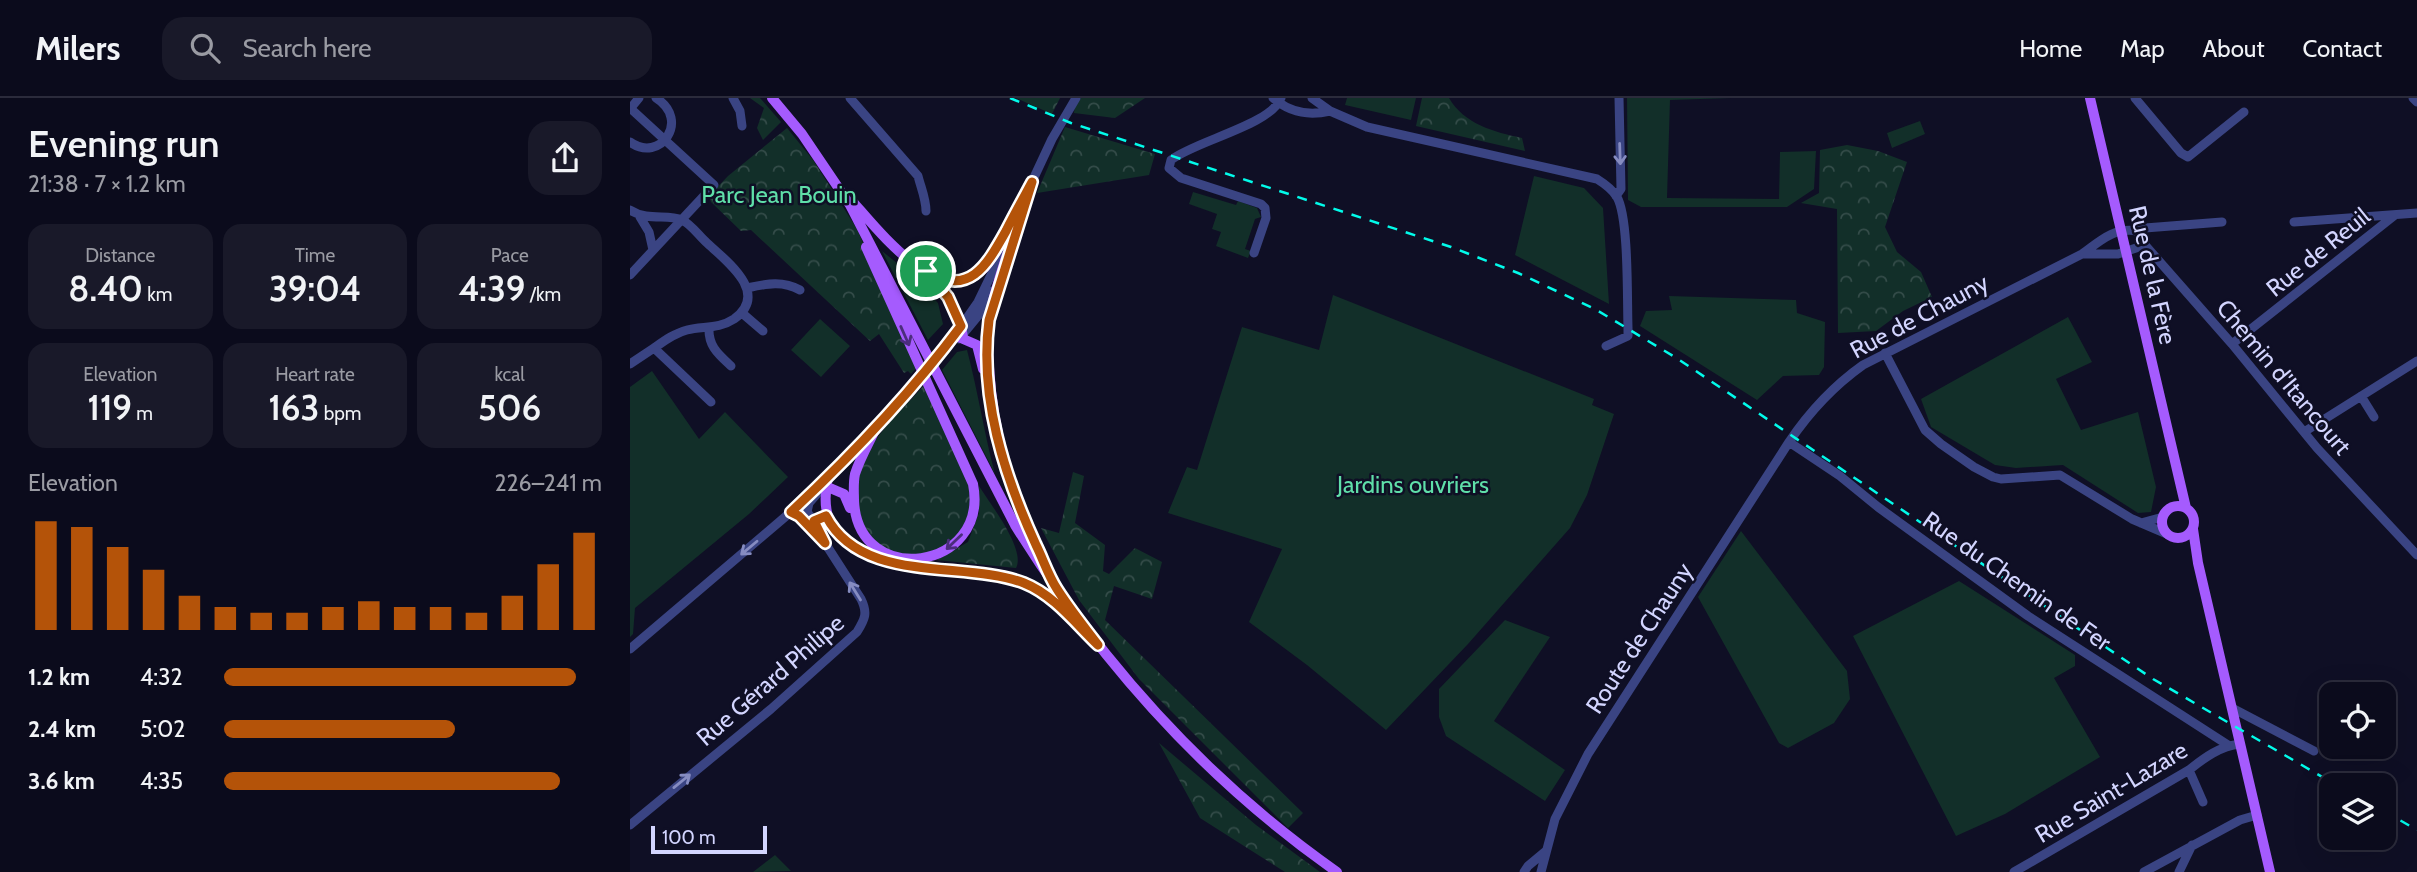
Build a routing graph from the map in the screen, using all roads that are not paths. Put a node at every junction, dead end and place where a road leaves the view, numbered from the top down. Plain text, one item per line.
1 (639, 98) edge
2 (656, 98) edge
3 (733, 98) edge
4 (772, 98) edge
5 (850, 98) edge
6 (1076, 98) edge
7 (1312, 98) edge
8 (1619, 98) edge
9 (2090, 98) edge
10 (2135, 98) edge
11 (2413, 98) edge
12 (1278, 100) edge
13 (2417, 102) edge
14 (630, 108) edge
15 (1330, 111) junction
16 (2244, 112) dead end
17 (742, 126) dead end
18 (665, 140) junction
19 (630, 142) edge
20 (834, 181) junction
21 (1032, 182) junction
22 (1616, 196) junction
23 (850, 205) junction
24 (630, 210) edge
25 (926, 212) dead end
26 (2417, 213) edge
27 (2395, 215) junction
28 (640, 217) junction
29 (682, 220) junction
30 (2222, 222) dead end
31 (2294, 222) dead end
32 (2121, 230) junction
33 (2137, 231) junction
34 (2145, 245) junction
35 (653, 250) junction
36 (1254, 253) dead end
37 (2127, 253) junction
38 (2082, 254) junction
39 (926, 271) junction
40 (630, 275) edge
41 (747, 288) junction
42 (800, 290) dead end
43 (742, 313) junction
44 (709, 327) junction
45 (763, 331) dead end
46 (959, 333) junction
47 (2232, 344) junction
48 (1606, 346) dead end
49 (654, 348) junction
50 (1885, 353) junction
51 (2417, 361) edge
52 (630, 364) edge
53 (731, 366) dead end
54 (2361, 396) junction
55 (711, 402) dead end
56 (991, 406) junction
57 (2374, 416) dead end
58 (877, 426) junction
59 (2304, 432) junction
60 (1791, 439) junction
61 (2176, 462) junction
62 (822, 485) junction
63 (800, 503) junction
64 (2172, 508) junction
65 (2186, 508) junction
66 (791, 512) junction
67 (826, 516) junction
68 (811, 517) junction
69 (2163, 517) junction
70 (2141, 523) junction
71 (2193, 529) junction
72 (863, 534) junction
73 (2167, 534) junction
74 (2182, 538) junction
75 (825, 543) junction
76 (2417, 555) edge
77 (2198, 563) junction
78 (1056, 587) junction
79 (1098, 645) junction
80 (630, 649) edge
81 (2232, 709) junction
82 (2228, 745) junction
83 (2241, 747) junction
84 (2314, 751) dead end
85 (2189, 770) junction
86 (2203, 802) dead end
87 (2257, 816) junction
88 (630, 825) edge
89 (2192, 845) junction
90 (1546, 851) junction
91 (1336, 872) edge
92 (1524, 872) edge
93 (1542, 872) edge
94 (2014, 872) edge
95 (2144, 872) edge
96 (2179, 872) edge
97 (2270, 872) edge

1 - 14 street
2 - 18 street
3 - 17 street
4 - 20 main road
5 - 25 street
6 - 21 street
7 - 15 street
8 -> 22 street
9 - 32 main road, Rue de la Fère
10 - 16 street
11 - 13 street
12 - 15 street
12 - 36 street
14 - 18 street
15 - 22 street
18 - 19 street
18 - 29 street
20 - 23 main road
20 - 39 main road
21 - 39 main road
21 - 46 street
21 - 56 main road
22 - 48 street
23 -> 72 main road
23 - 78 main road
24 - 28 street
26 - 27 street
27 - 31 street
27 - 47 street, Rue de Reuil
28 - 29 street
28 - 35 street
29 - 35 street
29 - 41 street
30 - 33 street
32 - 33 street
32 - 37 main road, Rue de la Fère
32 - 38 street, Rue de Chauny
33 - 34 street, Chemin d'Itancourt
34 - 37 street
34 - 47 street, Chemin d'Itancourt
35 - 40 street
37 - 38 street, Rue de Chauny
37 - 61 main road, Rue de la Fère
38 - 50 street, Rue de Chauny
39 - 46 main road
41 - 42 street
41 - 43 street
43 - 44 street
43 - 45 street
44 - 49 street
44 - 53 street
46 - 56 main road
46 - 58 street
47 - 59 street, Chemin d'Itancourt
49 - 52 street
49 - 55 street
50 - 60 street, Rue de Chauny
50 - 70 street
51 - 54 street
54 - 57 street
54 - 59 street
56 - 78 main road
58 - 62 street
58 - 72 main road
59 - 76 street, Chemin d'Itancourt
60 - 82 street, Rue du Chemin de Fer
60 - 90 street, Route de Chauny
61 - 64 main road, Rue de la Fère
61 - 65 main road, Rue de la Fère
62 - 63 street
62 - 67 main road
62 - 68 street
62 - 72 main road
63 - 66 street
63 - 68 street, Rue Gérard Philipe
64 - 65 main road
64 - 69 main road
65 - 71 main road
66 - 75 street, Rue Gérard Philipe
66 -> 80 street
67 - 68 main road
67 - 79 main road
68 - 75 street, Rue Gérard Philipe
69 - 70 street
69 - 73 main road
70 - 73 street
71 - 74 main road
71 - 77 main road
73 - 74 main road
74 - 77 main road
88 -> 75 street, Rue Gérard Philipe
77 - 81 main road
78 - 79 main road
79 - 91 main road
81 - 83 main road
81 - 84 street
82 - 83 street
82 - 85 street, Rue Saint-Lazare
83 - 87 main road
85 - 86 street
85 - 94 street, Rue Saint-Lazare
87 - 89 street
87 - 97 main road
89 - 95 street
89 - 96 street
90 - 92 street
90 - 93 street, Route de Chauny

